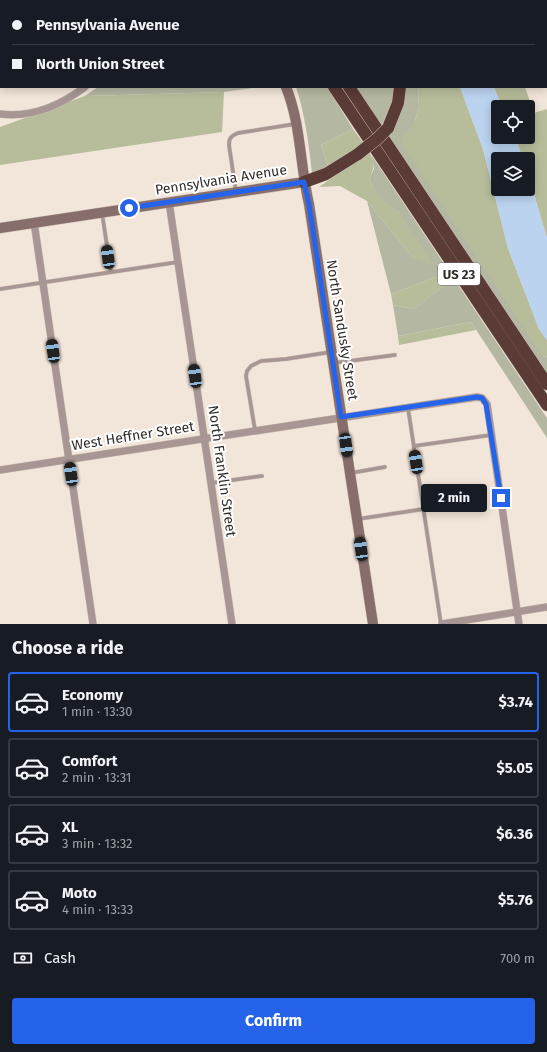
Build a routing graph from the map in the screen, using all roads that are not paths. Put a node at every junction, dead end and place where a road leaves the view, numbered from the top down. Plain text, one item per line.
1 (83, 88) edge
2 (286, 88) edge
3 (335, 88) edge
4 (349, 88) edge
5 (400, 88) edge
6 (0, 114) edge
7 (296, 124) junction
8 (304, 182) junction
9 (236, 192) junction
10 (169, 202) junction
11 (102, 212) junction
12 (34, 222) junction
13 (0, 228) edge
14 (178, 262) junction
15 (110, 272) junction
16 (43, 282) junction
17 (0, 289) edge
18 (332, 352) junction
19 (395, 355) dead end
20 (333, 363) junction
21 (547, 384) edge
22 (408, 406) junction
23 (547, 406) edge
24 (341, 417) junction
25 (255, 430) junction
26 (491, 435) junction
27 (204, 438) junction
28 (414, 446) junction
29 (69, 459) junction
30 (385, 467) dead end
31 (0, 470) edge
32 (350, 473) junction
33 (262, 476) dead end
34 (211, 483) junction
35 (424, 509) junction
36 (357, 519) junction
37 (547, 607) edge
38 (518, 612) junction
39 (94, 624) edge
40 (232, 624) edge
41 (373, 624) edge
42 (445, 624) edge
43 (519, 624) edge

1 - 6 street
2 - 7 street, North Sandusky Street
3 - 23 highway, US 23
4 - 21 highway, US 23
5 - 8 highway, bridge
7 - 8 street, North Sandusky Street
7 - 9 lane
8 - 9 street, Pennsylvania Avenue
8 - 18 street, North Sandusky Street
9 - 10 street, Pennsylvania Avenue
10 - 11 street, Pennsylvania Avenue
10 - 14 street, North Franklin Street
11 - 12 street, Pennsylvania Avenue
11 - 15 lane
12 - 13 street, Pennsylvania Avenue
12 - 16 street
14 - 15 lane
14 - 27 street, North Franklin Street
15 - 16 lane
16 - 17 lane
16 - 29 street
18 - 20 street, North Sandusky Street
18 - 25 lane
19 - 20 lane
20 - 24 street, North Sandusky Street
22 - 24 street, West Heffner Street
22 - 26 street, West Heffner Street
22 - 28 lane
24 - 25 street, West Heffner Street
24 - 32 street, North Sandusky Street
25 - 27 street, West Heffner Street
26 - 28 lane
26 - 38 street
27 - 29 street, West Heffner Street
27 - 34 street, North Franklin Street
28 - 35 lane
29 - 31 street, West Heffner Street
29 - 39 street
30 - 32 lane
32 - 36 street, North Sandusky Street
33 - 34 lane
34 - 40 street, North Franklin Street
35 - 36 lane
35 - 42 lane
36 - 41 street, North Sandusky Street
37 - 38 street
38 - 42 street
38 - 43 street

